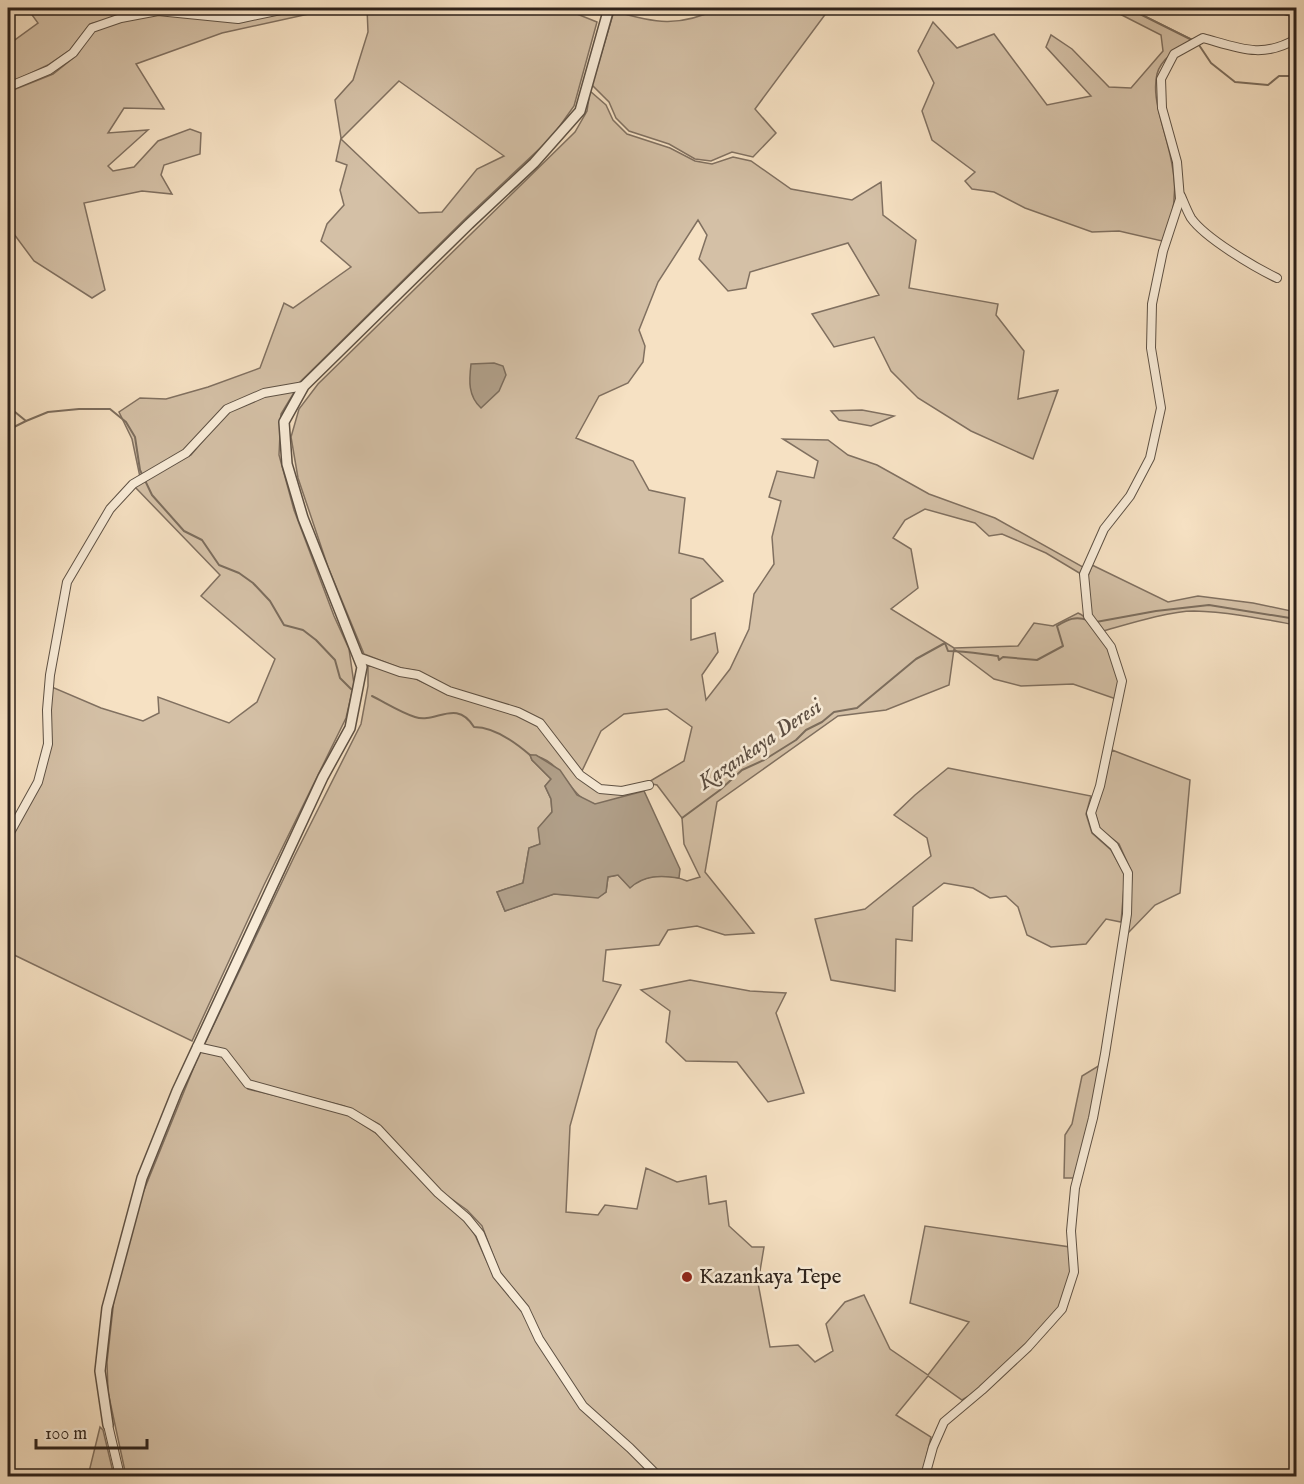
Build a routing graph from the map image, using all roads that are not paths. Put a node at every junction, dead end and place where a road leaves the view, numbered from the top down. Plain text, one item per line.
1 (290, 8) edge
2 (609, 8) edge
3 (1276, 8) edge
4 (1296, 13) edge
5 (1296, 39) edge
6 (8, 87) edge
7 (1179, 192) junction
8 (1277, 278) dead end
9 (304, 386) junction
10 (358, 657) junction
11 (649, 785) dead end
12 (8, 836) edge
13 (197, 1047) junction
14 (108, 1425) joint
15 (120, 1476) edge
16 (658, 1476) edge
17 (925, 1476) edge

1 - 6 street
2 - 9 street
3 - 4 street
5 - 7 street
7 - 8 street
7 - 17 street
9 - 10 street
9 - 12 street
10 - 11 street
10 - 13 street
13 - 14 street
13 - 16 street
14 - 15 street

